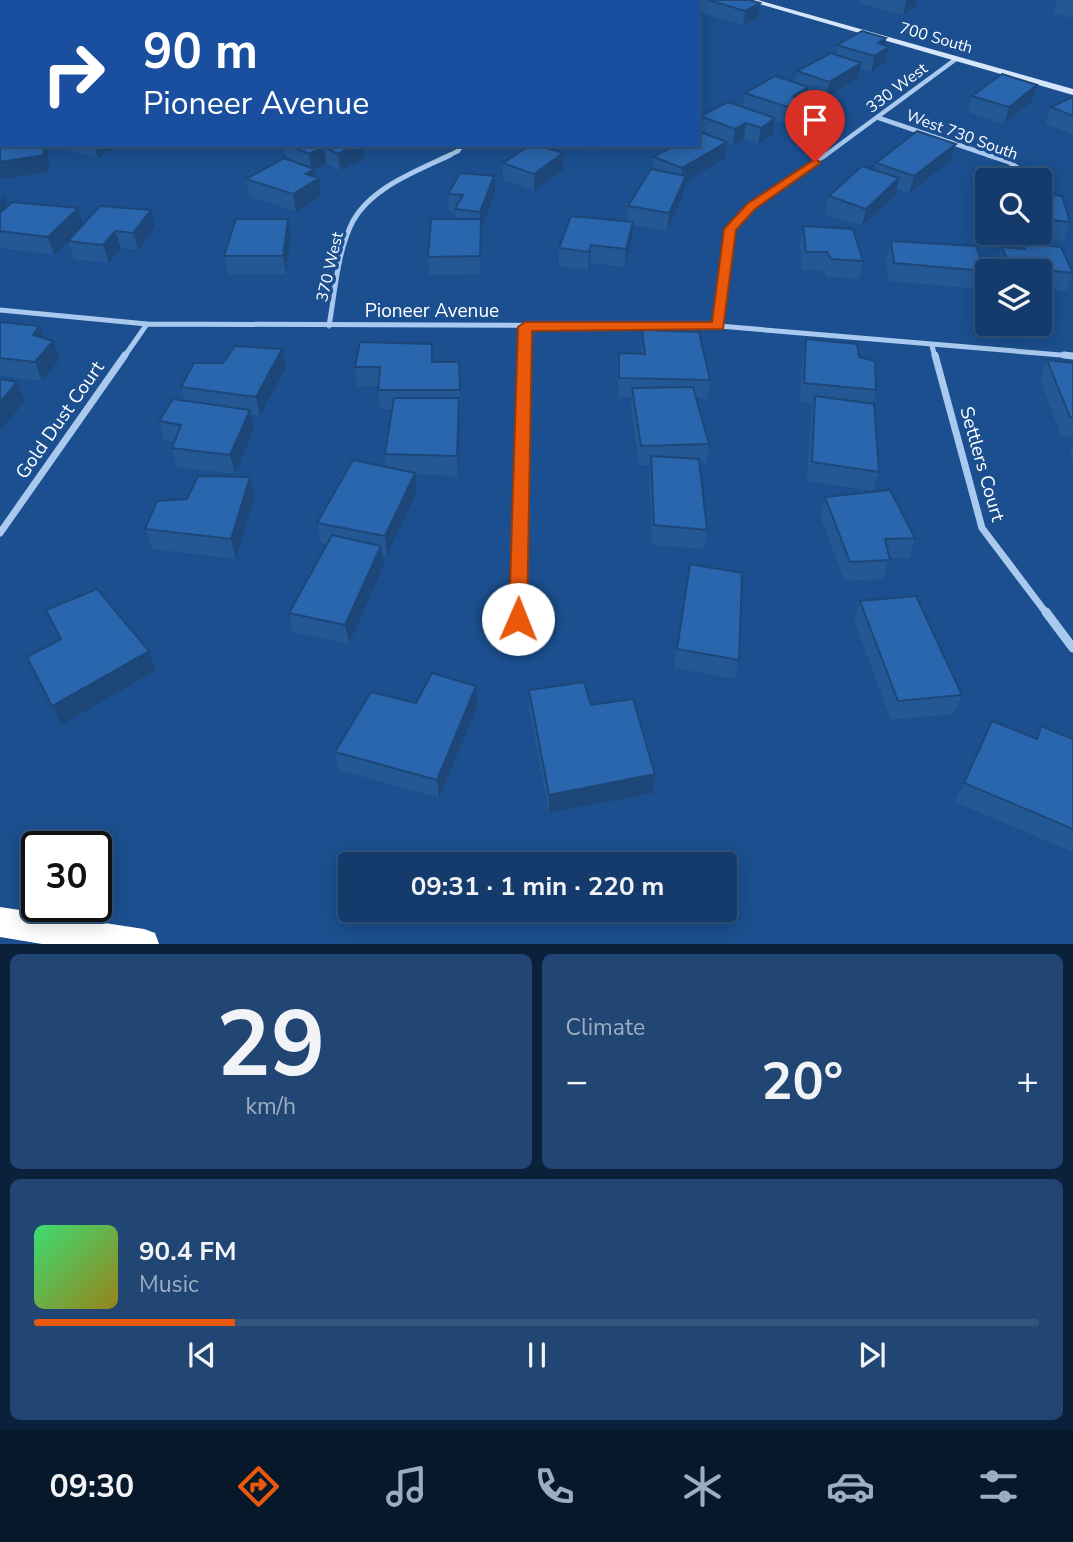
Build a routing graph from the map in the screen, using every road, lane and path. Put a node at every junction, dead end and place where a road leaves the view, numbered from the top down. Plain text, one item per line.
1 (750, 0) edge
2 (956, 59) junction
3 (1073, 92) edge
4 (878, 118) junction
5 (461, 147) edge
6 (1018, 168) edge
7 (0, 310) edge
8 (147, 324) junction
9 (330, 326) junction
10 (719, 326) junction
11 (525, 327) junction
12 (932, 346) junction
13 (1073, 356) edge
14 (0, 533) edge
15 (518, 619) dead end
16 (1073, 648) edge
17 (0, 922) edge
18 (144, 943) edge

1 - 2 street, 700 South
2 - 3 street, 700 South
2 - 4 street, 330 West
4 - 6 street, West 730 South
4 - 10 street, 330 West
5 - 9 street, 370 West
7 - 8 street, Pioneer Avenue
8 - 9 street, Pioneer Avenue
8 - 14 street, Gold Dust Court
9 - 11 street, Pioneer Avenue
10 - 11 street, Pioneer Avenue
10 - 12 street, Pioneer Avenue
11 - 15 street
12 - 13 street, Pioneer Avenue
12 - 16 street, Settlers Court
17 - 18 highway

